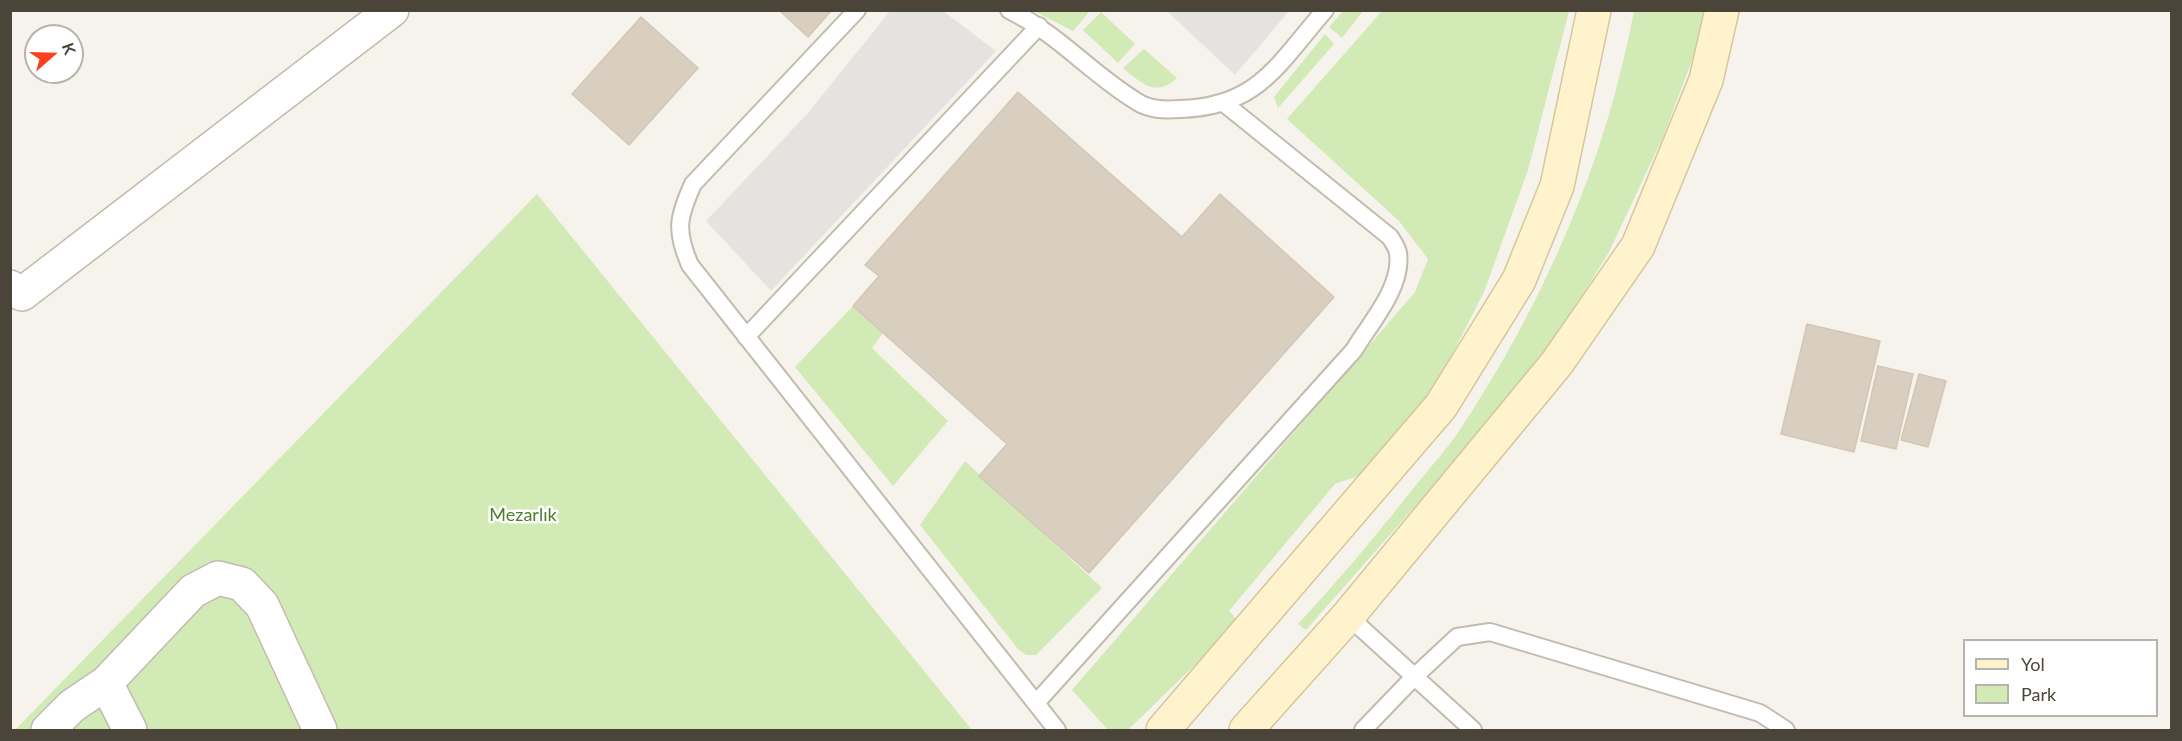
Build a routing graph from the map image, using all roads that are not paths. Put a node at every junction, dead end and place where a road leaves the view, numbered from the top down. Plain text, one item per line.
1 (392, 10) edge
2 (857, 10) edge
3 (1009, 10) edge
4 (1325, 10) edge
5 (1594, 10) edge
6 (1722, 10) edge
7 (1040, 26) junction
8 (1225, 104) junction
9 (10, 287) edge
10 (746, 337) junction
11 (1348, 616) junction
12 (1414, 676) junction
13 (106, 683) junction
14 (1036, 703) junction
15 (48, 730) edge
16 (130, 730) edge
17 (320, 730) edge
18 (1057, 730) edge
19 (1163, 730) edge
20 (1246, 730) edge
21 (1363, 730) edge
22 (1473, 730) edge
23 (1786, 730) edge

1 - 9 street
2 - 10 lane
3 - 7 lane
4 - 8 lane
5 - 19 main road
6 - 11 main road
7 - 8 lane
7 - 10 lane
8 - 14 lane
10 - 14 lane
11 - 12 lane
11 - 20 main road
12 - 21 lane
12 - 22 lane
12 - 23 lane
13 - 15 street
13 - 16 street
13 - 17 street
14 - 18 lane

